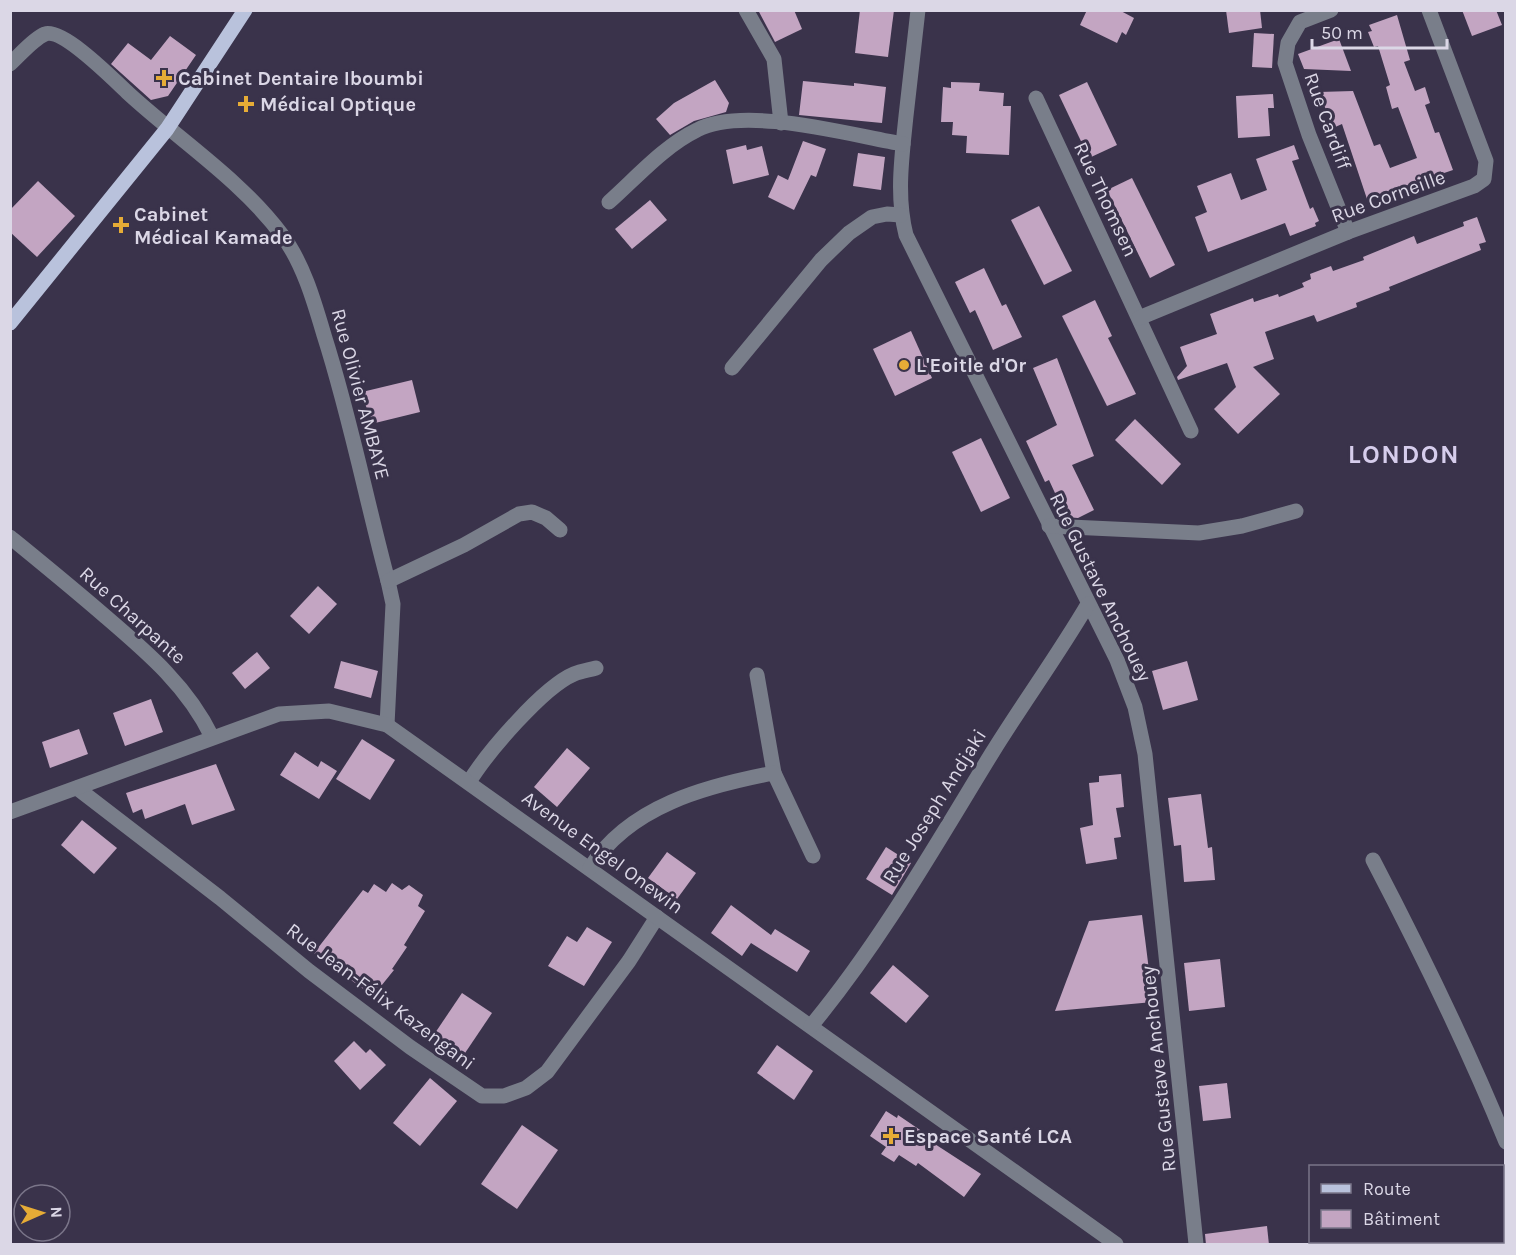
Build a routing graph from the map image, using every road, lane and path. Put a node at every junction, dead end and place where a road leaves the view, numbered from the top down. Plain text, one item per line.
1 (245, 10) edge
2 (746, 10) edge
3 (918, 10) edge
4 (1331, 10) edge
5 (1429, 10) edge
6 (10, 64) edge
7 (1036, 98) dead end
8 (781, 123) junction
9 (167, 129) junction
10 (903, 144) junction
11 (609, 202) dead end
12 (901, 215) junction
13 (1347, 232) junction
14 (1138, 318) junction
15 (10, 323) edge
16 (732, 368) dead end
17 (1191, 431) dead end
18 (1296, 511) dead end
19 (1049, 526) junction
20 (560, 530) dead end
21 (10, 537) edge
22 (388, 581) junction
23 (1088, 604) junction
24 (596, 668) dead end
25 (757, 675) dead end
26 (387, 725) junction
27 (212, 737) junction
28 (774, 773) junction
29 (469, 782) junction
30 (77, 788) junction
31 (10, 812) edge
32 (813, 856) dead end
33 (1373, 860) dead end
34 (590, 868) junction
35 (657, 917) junction
36 (811, 1026) junction
37 (1506, 1142) edge
38 (1116, 1245) edge
39 (1196, 1245) edge

1 - 9 main road
2 - 8 street
3 - 10 street, Rue Gustave Anchouey
4 - 13 street, Rue Cardiff
5 - 13 street, Rue Corneille
6 - 9 street, Rue Olivier AMBAYE
7 - 14 street, Rue Thomsen
8 - 10 street
8 - 11 street
9 - 15 main road
9 - 22 street, Rue Olivier AMBAYE
10 - 12 street, Rue Gustave Anchouey
12 - 16 street
12 - 19 street, Rue Gustave Anchouey
13 - 14 street, Rue Corneille
14 - 17 street, Rue Thomsen
18 - 19 street
19 - 23 street, Rue Gustave Anchouey
20 - 22 street
21 - 27 street, Rue Charpante
22 - 26 street, Rue Olivier AMBAYE
23 - 36 street, Rue Joseph Andjaki
23 - 39 street, Rue Gustave Anchouey
24 - 29 street
25 - 28 street
26 - 27 street, Avenue Engel Onewin
26 - 29 street, Avenue Engel Onewin
27 - 30 street, Avenue Engel Onewin
28 - 32 street
28 - 34 street
29 - 34 street, Avenue Engel Onewin
30 - 31 street, Avenue Engel Onewin
30 - 35 street, Rue Jean-Félix Kazengani
33 - 37 street
34 - 35 street, Avenue Engel Onewin
35 - 36 street, Avenue Engel Onewin
36 - 38 street, Avenue Engel Onewin

